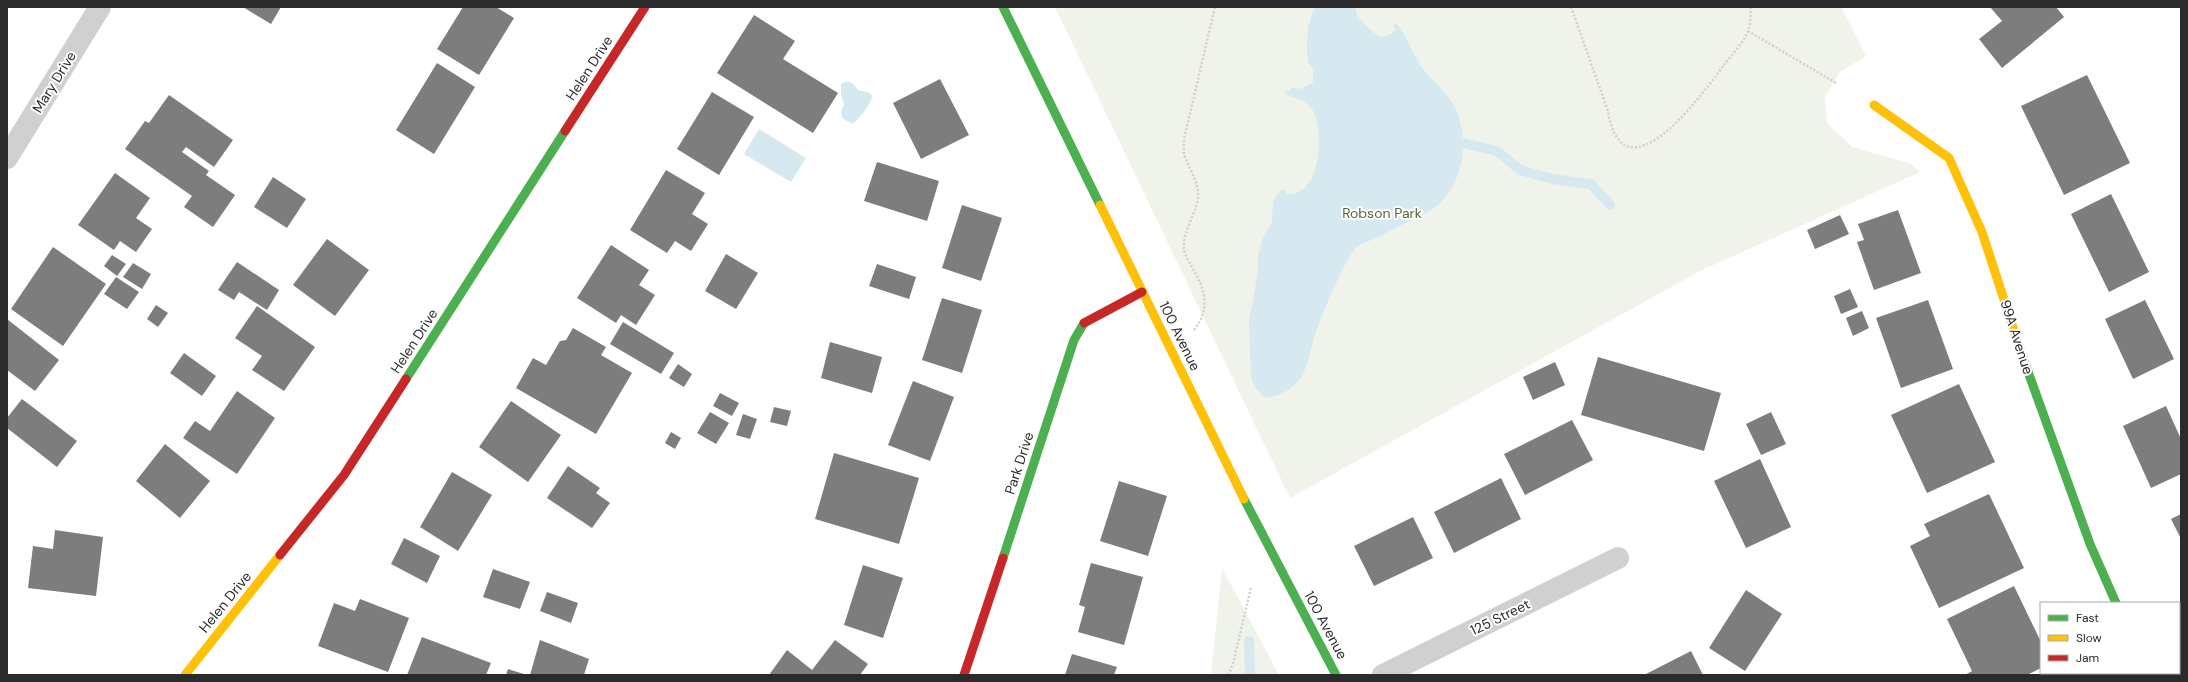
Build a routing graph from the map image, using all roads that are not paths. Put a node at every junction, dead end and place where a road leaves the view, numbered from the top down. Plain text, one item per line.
1 (100, 7) edge
2 (645, 7) edge
3 (1003, 7) edge
4 (1874, 105) dead end
5 (7, 158) edge
6 (1142, 292) junction
7 (1618, 558) dead end
8 (2116, 602) edge
9 (185, 675) edge
10 (964, 675) edge
11 (1336, 675) edge
12 (1382, 675) edge

1 - 5 street, Mary Drive
2 - 9 street, Helen Drive
3 - 6 street, 100 Avenue
4 - 8 street, 99A Avenue
6 - 10 street, Park Drive
6 - 11 street, 100 Avenue
7 - 12 street, 125 Street

